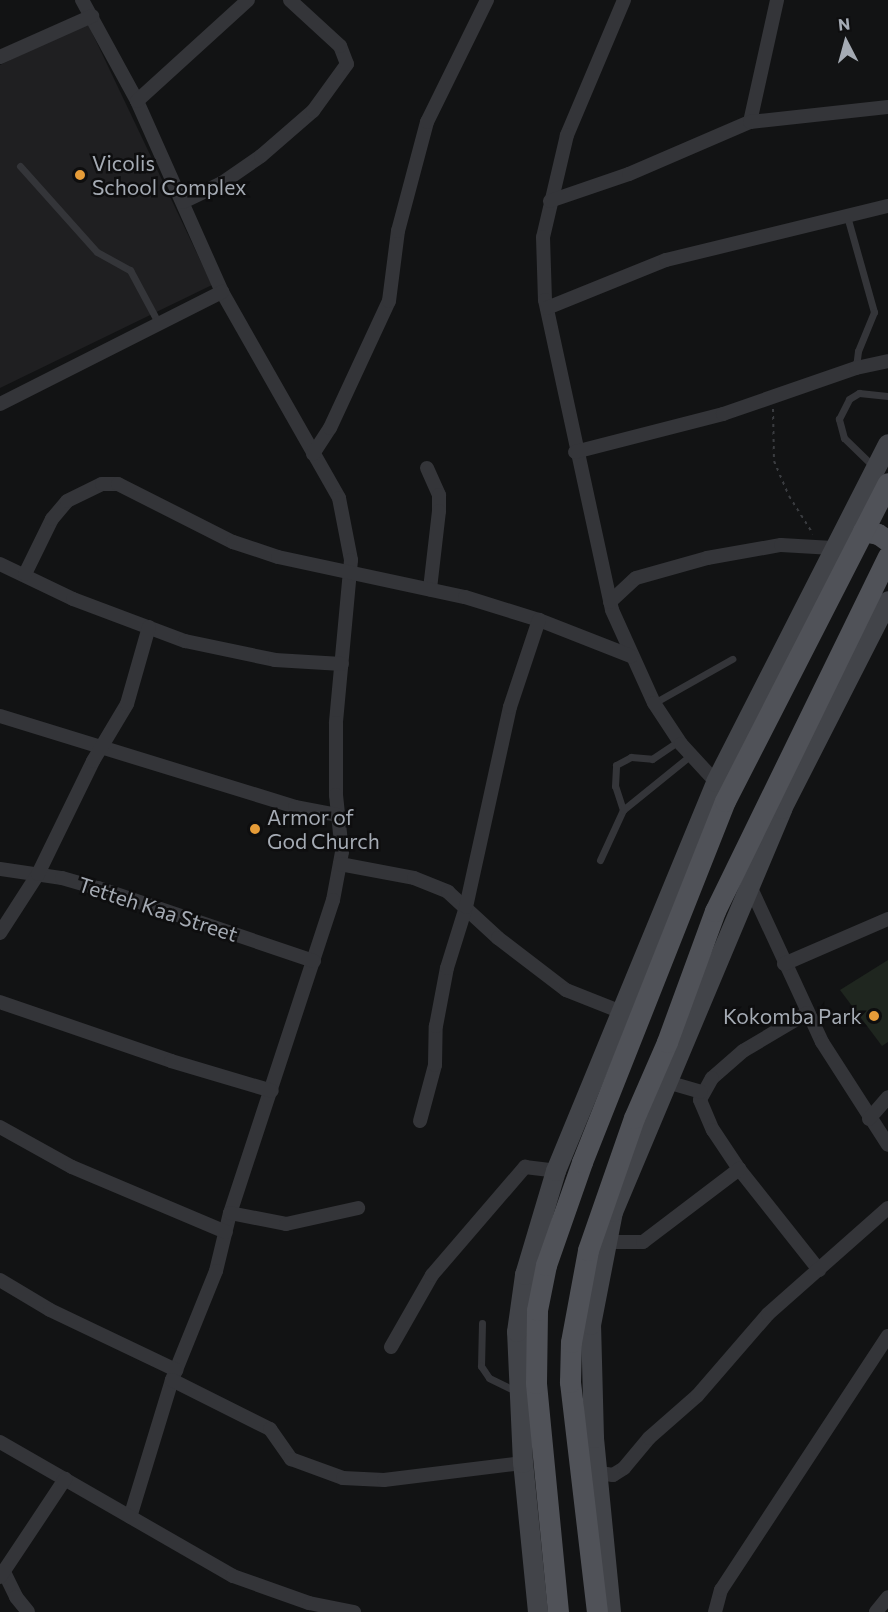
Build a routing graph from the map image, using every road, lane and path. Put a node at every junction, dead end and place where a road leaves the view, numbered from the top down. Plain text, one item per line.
1 (82, 0) edge
2 (248, 0) edge
3 (290, 0) edge
4 (487, 0) edge
5 (624, 0) edge
6 (777, 0) edge
7 (93, 16) junction
8 (0, 57) edge
9 (137, 101) junction
10 (888, 108) edge
11 (750, 122) junction
12 (20, 166) dead end
13 (550, 201) junction
14 (183, 202) junction
15 (888, 206) edge
16 (847, 216) junction
17 (222, 292) junction
18 (547, 308) junction
19 (159, 324) junction
20 (888, 361) edge
21 (855, 368) junction
22 (888, 396) edge
23 (771, 398) junction
24 (0, 404) edge
25 (888, 444) edge
26 (575, 452) junction
27 (313, 454) junction
28 (427, 468) dead end
29 (882, 476) edge
30 (862, 531) junction
31 (888, 541) edge
32 (812, 548) junction
33 (833, 548) junction
34 (888, 556) edge
35 (0, 564) edge
36 (351, 573) junction
37 (25, 574) junction
38 (430, 588) junction
39 (888, 601) edge
40 (610, 602) junction
41 (539, 620) junction
42 (804, 625) junction
43 (149, 627) junction
44 (631, 656) junction
45 (732, 659) dead end
46 (342, 664) junction
47 (654, 703) junction
48 (0, 716) edge
49 (801, 734) junction
50 (679, 741) junction
51 (103, 747) junction
52 (691, 755) junction
53 (801, 771) junction
54 (716, 782) junction
55 (622, 810) junction
56 (338, 815) junction
57 (600, 861) dead end
58 (340, 864) junction
59 (0, 869) edge
60 (38, 874) junction
61 (749, 884) junction
62 (466, 907) junction
63 (888, 919) edge
64 (0, 933) edge
65 (314, 961) junction
66 (784, 964) junction
67 (0, 1002) edge
68 (619, 1011) junction
69 (807, 1013) junction
70 (694, 1019) junction
71 (667, 1042) junction
72 (667, 1082) junction
73 (272, 1091) junction
74 (701, 1092) junction
75 (888, 1097) edge
76 (869, 1119) junction
77 (420, 1121) dead end
78 (0, 1127) edge
79 (888, 1145) edge
80 (582, 1162) junction
81 (739, 1169) junction
82 (556, 1171) junction
83 (612, 1177) junction
84 (358, 1208) dead end
85 (888, 1209) edge
86 (230, 1213) junction
87 (226, 1232) junction
88 (608, 1242) junction
89 (819, 1270) junction
90 (0, 1280) edge
91 (482, 1323) dead end
92 (888, 1336) edge
93 (391, 1347) dead end
94 (174, 1375) junction
95 (518, 1391) junction
96 (0, 1443) edge
97 (523, 1463) junction
98 (600, 1473) junction
99 (65, 1479) junction
100 (130, 1517) junction
101 (2, 1574) edge
102 (888, 1597) edge
103 (28, 1612) edge
104 (354, 1612) edge
105 (538, 1612) edge
106 (558, 1612) edge
107 (597, 1612) edge
108 (611, 1612) edge
109 (714, 1612) edge
110 (876, 1612) edge

1 - 7 street
2 - 9 street
3 - 14 street
4 - 27 street
5 - 13 street
6 - 11 street
7 - 8 street
7 - 9 street
9 - 14 street
10 - 11 street
11 - 13 street
12 - 19 lane
13 - 18 street
14 - 17 street
15 - 16 street
16 - 18 street
16 - 21 lane
17 - 19 street
17 - 27 street
18 - 26 street
19 - 24 street
20 - 21 street
21 - 23 street
22 - 29 lane
23 - 26 street
23 - 32 path
25 - 29 street
26 - 40 street
27 - 36 street
28 - 38 street
29 - 30 main road
29 - 33 street
30 - 31 main road
30 - 42 main road
32 - 33 street
32 - 40 street
33 - 42 street
34 - 49 main road
35 - 37 street
36 - 37 street
36 - 38 street
36 - 46 street
37 - 43 street
38 - 41 street
39 - 53 street
40 - 44 street
41 - 44 street
41 - 62 street
42 - 54 street
42 - 80 main road
43 - 46 street
43 - 51 street
44 - 47 street
45 - 47 lane
46 - 56 street
47 - 50 street
48 - 51 street
49 - 53 main road
49 - 71 main road
50 - 52 street
50 - 55 lane
51 - 56 street
51 - 60 street
52 - 54 street
52 - 55 lane
53 - 61 street
54 - 68 street
55 - 57 lane
56 - 58 street
58 - 62 street
58 - 65 street
59 - 60 street, Tetteh Kaa Street
60 - 64 street
60 - 65 street, Tetteh Kaa Street
61 - 66 street
61 - 70 street
62 - 68 street
62 - 77 street
63 - 66 street
65 - 73 street
66 - 69 street
67 - 73 street
68 - 82 street
69 - 74 street
69 - 76 street
70 - 71 main road
70 - 72 street
71 - 83 main road
72 - 74 street
72 - 88 street
73 - 86 street
74 - 81 street
75 - 76 street
76 - 79 street
78 - 87 street
80 - 83 main road
80 - 106 main road
81 - 88 street
81 - 89 street
82 - 93 street
82 - 95 street
83 - 107 main road
84 - 86 street
85 - 89 street
86 - 87 street
87 - 94 street
88 - 98 street
89 - 98 street
90 - 94 street
91 - 95 lane
92 - 109 street
94 - 97 street
94 - 100 street
95 - 97 street
96 - 99 street
97 - 105 street
98 - 108 street
99 - 100 street
99 - 101 street
100 - 104 street
101 - 103 street
102 - 110 street

